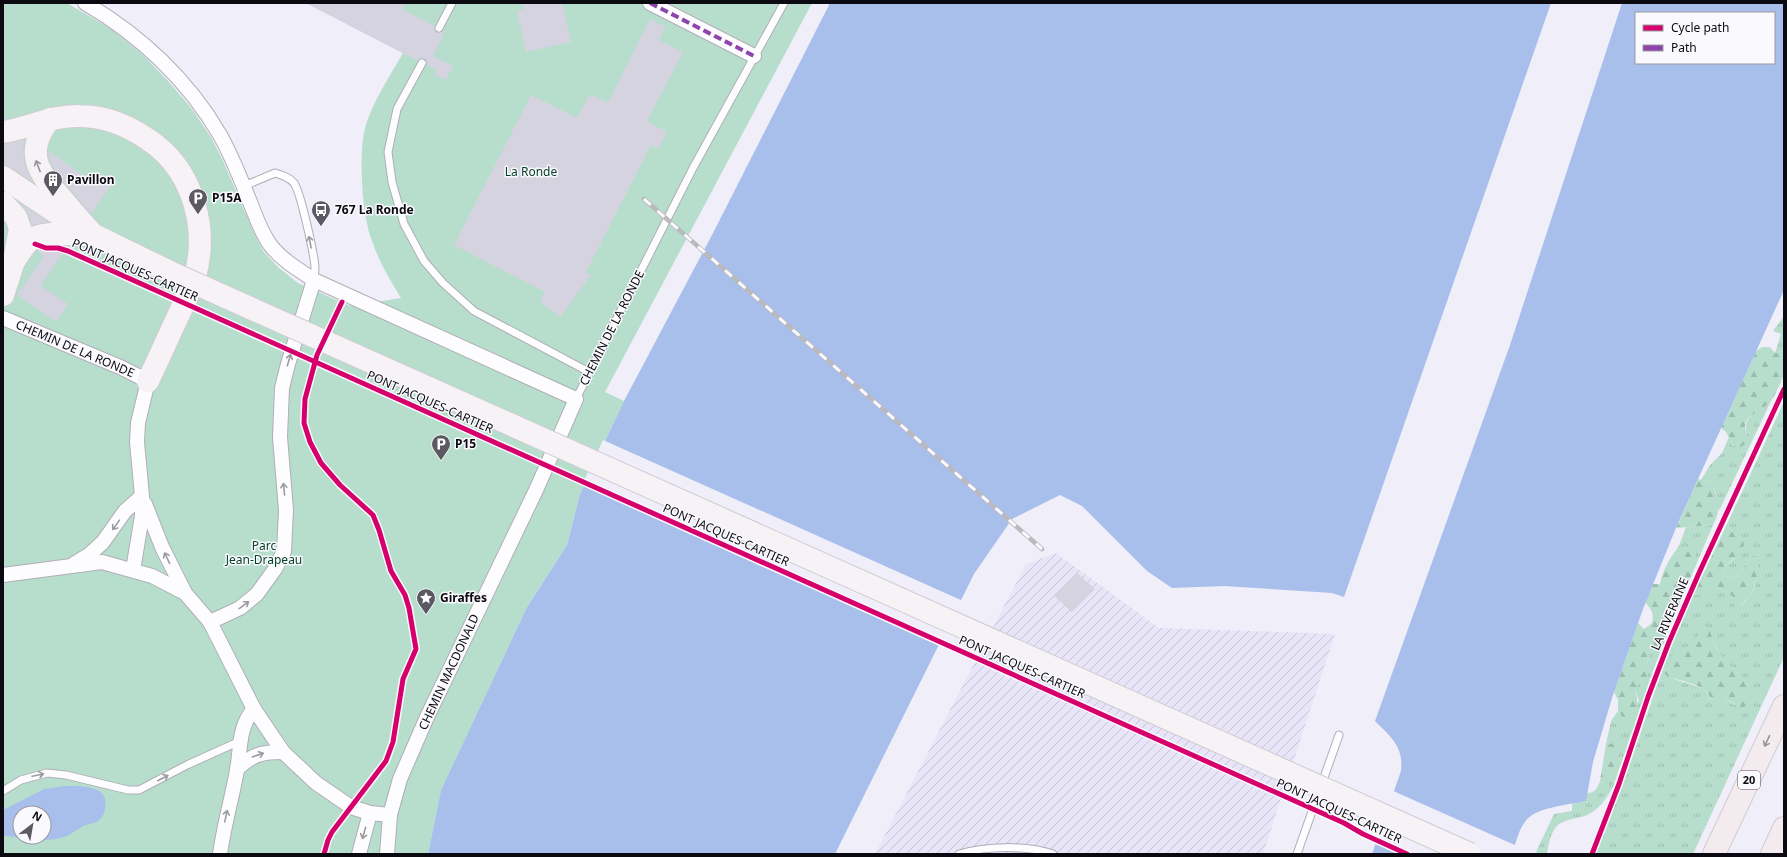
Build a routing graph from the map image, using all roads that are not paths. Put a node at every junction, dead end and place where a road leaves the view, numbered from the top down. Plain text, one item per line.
1 (85, 3) edge
2 (452, 3) edge
3 (650, 3) edge
4 (784, 3) edge
5 (439, 28) dead end
6 (754, 56) junction
7 (422, 62) dead end
8 (50, 119) junction
9 (3, 132) edge
10 (3, 177) edge
11 (244, 186) junction
12 (3, 203) edge
13 (94, 235) junction
14 (14, 261) junction
15 (314, 280) junction
16 (3, 295) edge
17 (3, 318) edge
18 (590, 372) junction
19 (148, 381) junction
20 (576, 399) junction
21 (142, 496) junction
22 (72, 565) junction
23 (133, 570) junction
24 (3, 575) edge
25 (185, 593) junction
26 (210, 622) junction
27 (1784, 706) edge
28 (254, 709) junction
29 (1339, 734) dead end
30 (240, 741) junction
31 (283, 752) junction
32 (237, 769) junction
33 (3, 791) edge
34 (370, 813) junction
35 (390, 815) junction
36 (1784, 828) edge
37 (220, 854) edge
38 (359, 854) edge
39 (387, 854) edge
40 (959, 854) edge
41 (1053, 854) edge
42 (1297, 854) edge
43 (1470, 854) edge
44 (1714, 854) edge
45 (1772, 854) edge

1 - 11 street, CHEMIN DE LA RONDE
2 - 5 lane
3 - 6 street
4 - 6 lane, CHEMIN DE LA RONDE
6 - 18 lane, CHEMIN DE LA RONDE
7 - 18 lane
8 - 9 main road
13 -> 8 main road
8 - 19 main road
10 - 13 main road, PONT JACQUES-CARTIER
11 - 15 street, CHEMIN DE LA RONDE
15 -> 11 lane
12 - 14 main road
13 - 14 main road
13 - 43 main road, PONT JACQUES-CARTIER, bridge
14 - 16 main road
15 - 20 street, CHEMIN DE LA RONDE
26 -> 15 street
17 - 19 street, CHEMIN DE LA RONDE
18 - 20 lane, CHEMIN DE LA RONDE
19 - 21 street, CHEMIN DE LA RONDE
20 - 35 street, CHEMIN MACDONALD
21 -> 22 street
21 - 23 street, CHEMIN DE LA RONDE
25 -> 21 street
22 - 23 street
22 - 24 street
23 - 25 street
25 - 26 street
26 - 28 street
27 -> 44 highway, 20
28 - 30 street
28 - 31 street
29 - 42 lane
30 - 32 street
33 -> 30 lane
32 -> 31 street
31 - 34 street
37 -> 32 street
34 - 35 street
34 -> 38 street
35 - 39 street, CHEMIN MACDONALD
36 - 45 highway
40 - 41 lane

